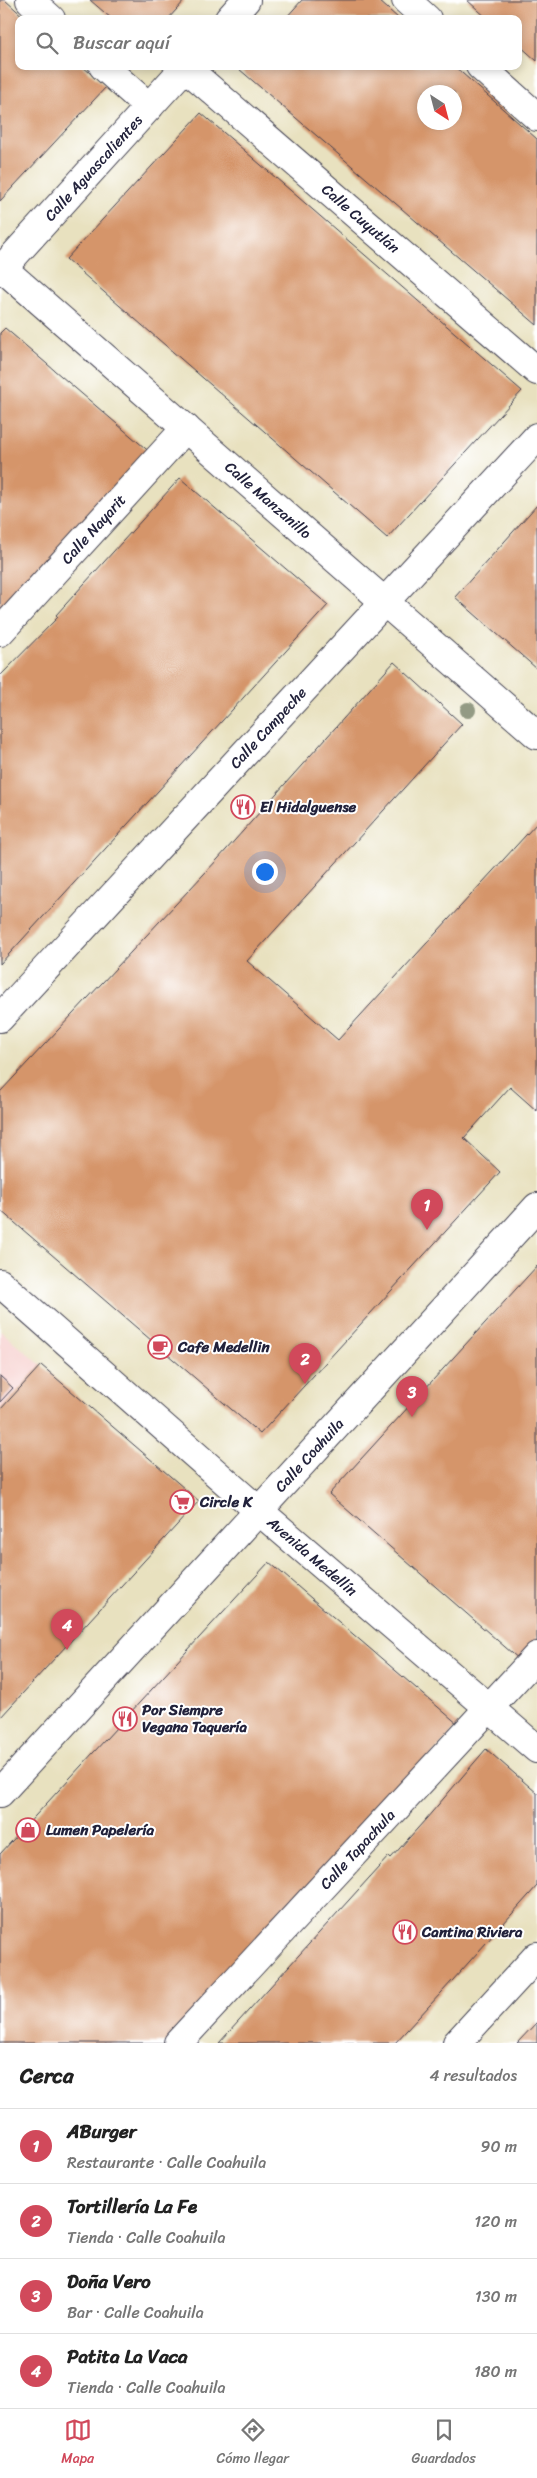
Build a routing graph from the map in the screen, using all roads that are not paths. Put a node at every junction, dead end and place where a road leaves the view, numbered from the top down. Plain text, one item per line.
1 (30, 0) edge
2 (246, 0) edge
3 (406, 0) edge
4 (47, 15) edge
5 (233, 15) edge
6 (423, 15) edge
7 (107, 70) edge
8 (183, 70) edge
9 (189, 70) edge
10 (484, 70) edge
11 (149, 108) junction
12 (537, 117) edge
13 (1, 268) edge
14 (537, 371) edge
15 (186, 428) junction
16 (537, 437) edge
17 (386, 601) junction
18 (0, 632) edge
19 (537, 735) edge
20 (0, 1018) edge
21 (537, 1207) edge
22 (0, 1283) edge
23 (259, 1511) junction
24 (537, 1656) edge
25 (488, 1707) junction
26 (537, 1749) edge
27 (0, 1793) edge
28 (537, 1956) edge
29 (178, 2043) edge
30 (457, 2043) edge

1 - 4 street
2 - 5 street
3 - 6 street
7 - 11 street
8 - 11 street, Calle Aguascalientes
9 - 14 street, Calle Cuyutlán
10 - 12 street
11 - 13 street, Calle Aguascalientes
13 - 15 street, Calle Manzanillo
15 - 17 street, Calle Manzanillo
15 - 18 street, Calle Nayarit
16 - 17 street, Calle Campeche
17 - 19 street, Calle Manzanillo
17 - 20 street, Calle Campeche
21 - 23 street, Calle Coahuila
22 - 23 street, Avenida Medellín
23 - 25 street, Avenida Medellín
23 - 27 street, Calle Coahuila
24 - 25 street, Calle Tapachula
25 - 26 street, Avenida Medellín
25 - 29 street, Calle Tapachula
28 - 30 street

